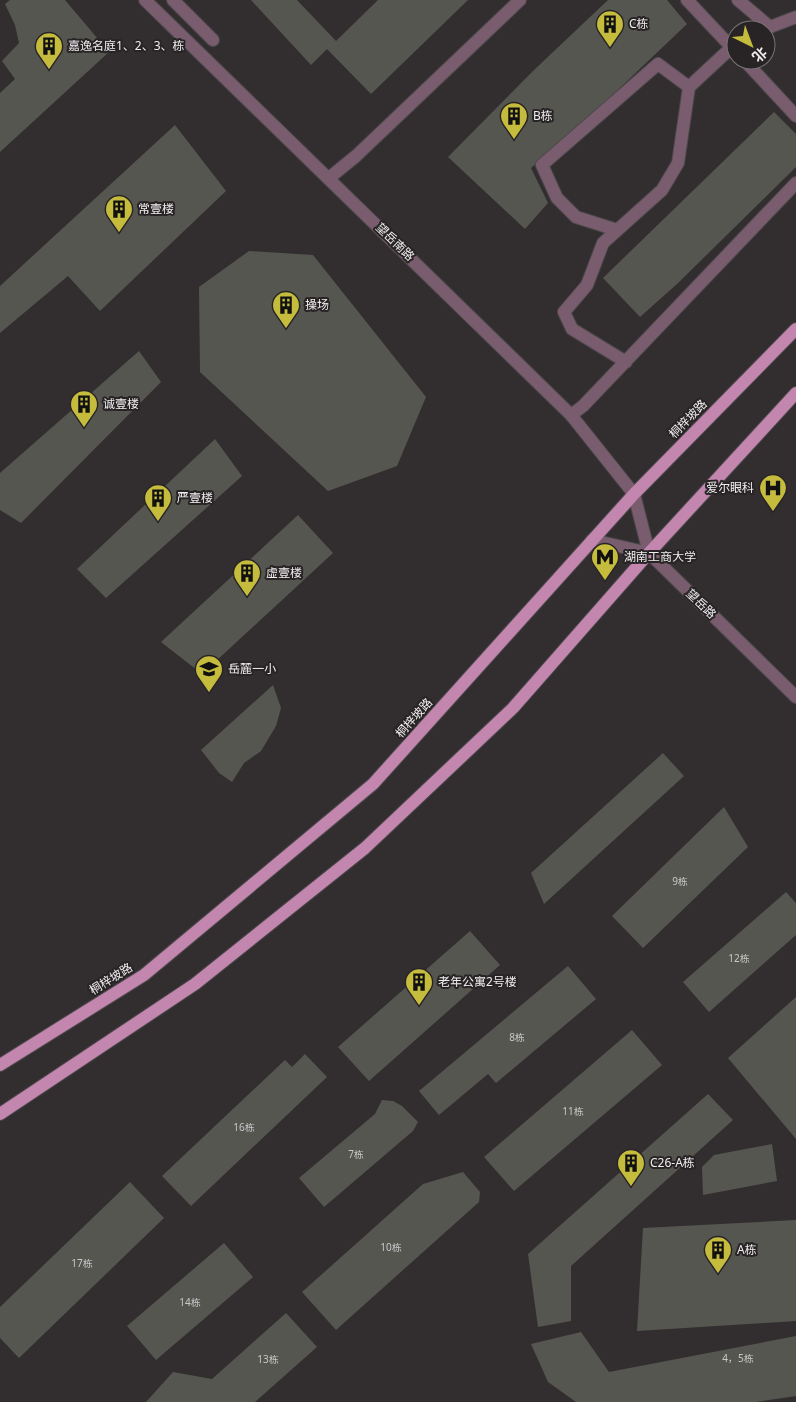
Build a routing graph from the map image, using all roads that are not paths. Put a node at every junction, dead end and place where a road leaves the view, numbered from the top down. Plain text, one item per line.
1 (145, 0) edge
2 (173, 0) edge
3 (520, 0) edge
4 (687, 0) edge
5 (738, 0) edge
6 (796, 16) edge
7 (213, 40) dead end
8 (726, 41) edge
9 (726, 57) edge
10 (753, 70) edge
11 (689, 87) junction
12 (796, 116) edge
13 (329, 178) junction
14 (796, 183) edge
15 (617, 230) junction
16 (796, 329) edge
17 (626, 362) junction
18 (796, 393) edge
19 (571, 415) junction
20 (634, 494) junction
21 (592, 540) junction
22 (649, 553) junction
23 (796, 697) edge
24 (0, 1065) edge
25 (0, 1114) edge

1 - 13 street, 望岳南路
2 - 7 street
3 - 13 street
4 - 8 street
5 - 6 street
9 - 11 street
10 - 12 street
11 - 15 street
11 - 15 street
13 - 19 street, 望岳南路
14 - 17 street
15 - 17 street
16 - 20 main road, 桐梓坡路
17 - 19 street
18 - 22 main road
19 - 20 street, 望岳南路
20 - 21 main road, 桐梓坡路
20 - 22 street
21 - 22 street
21 - 24 main road, 桐梓坡路
22 - 23 street, 望岳路
22 - 25 main road

